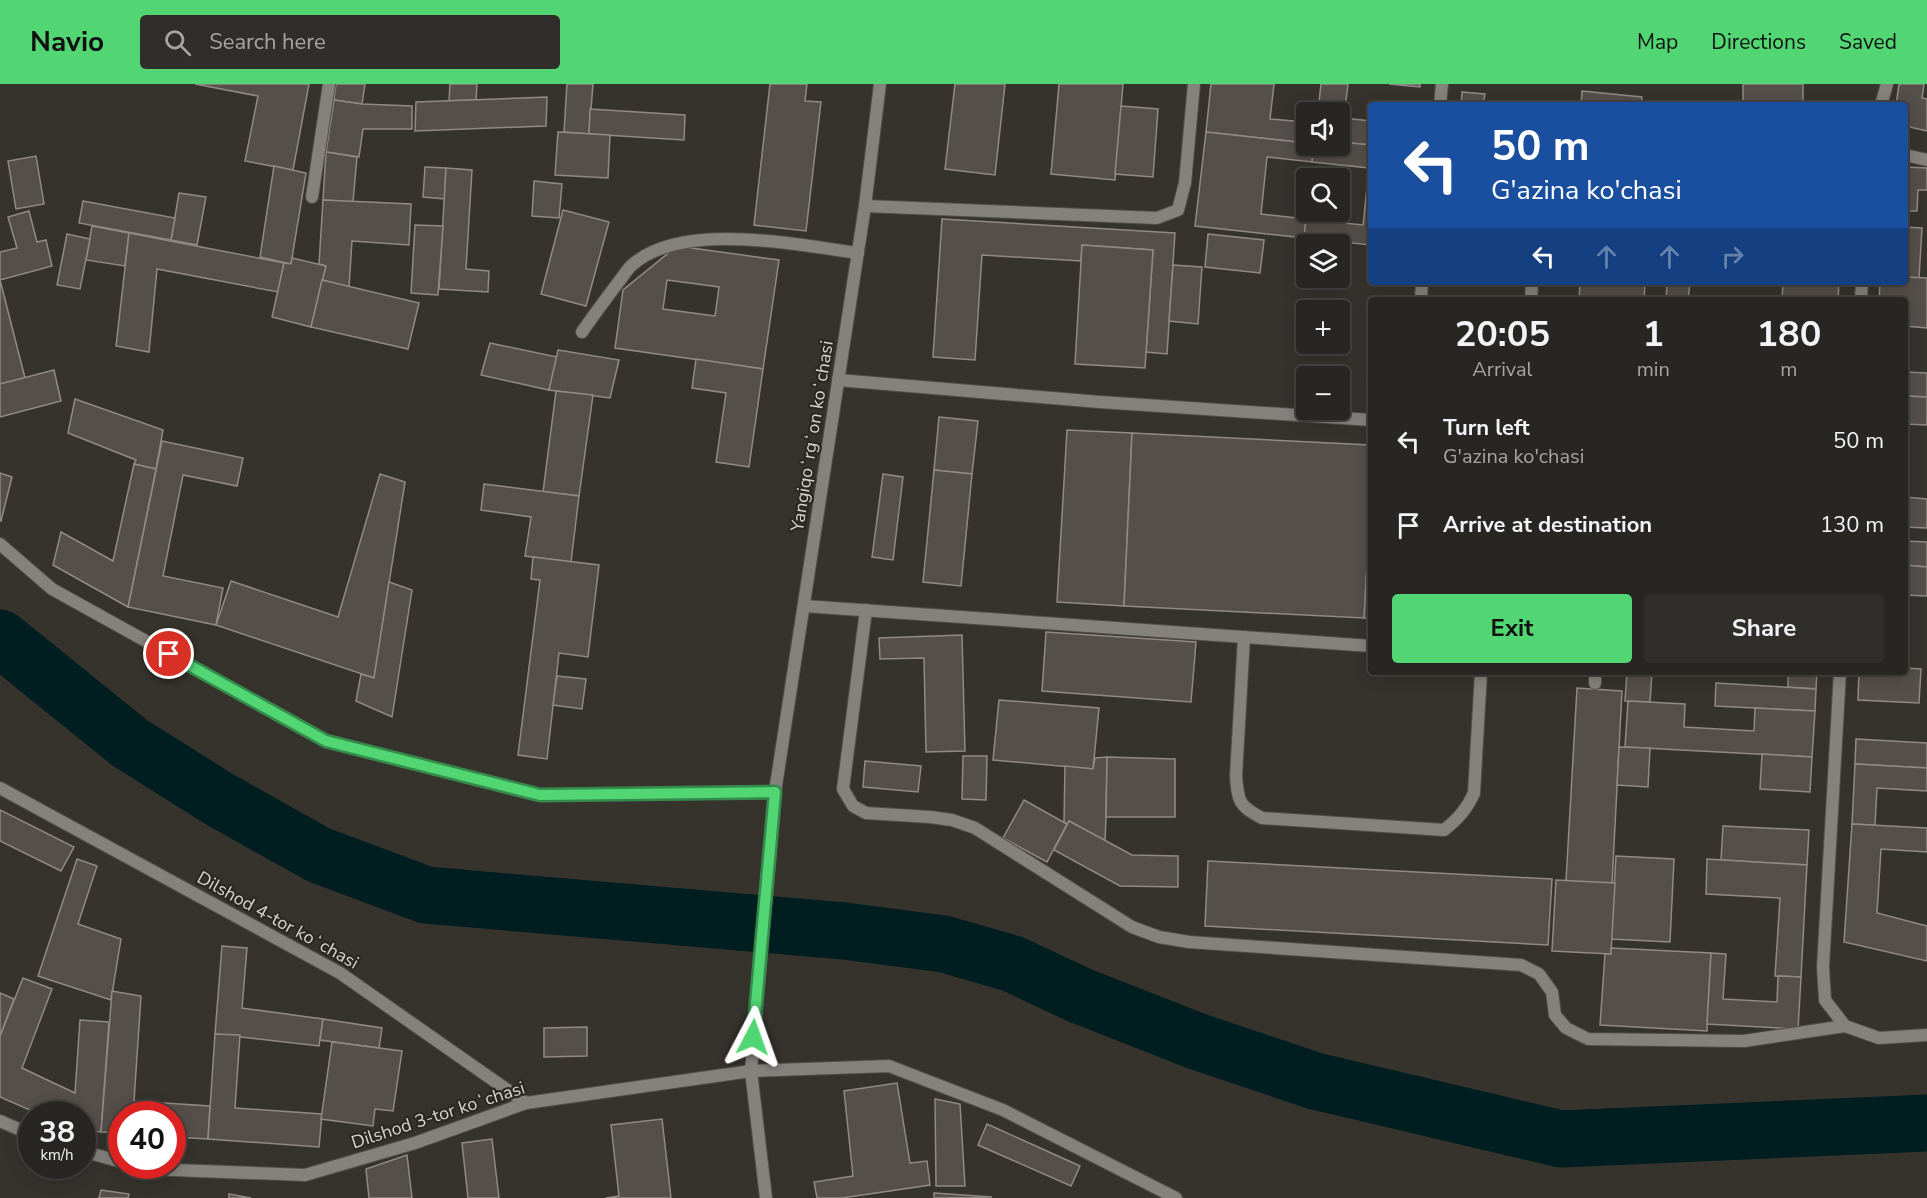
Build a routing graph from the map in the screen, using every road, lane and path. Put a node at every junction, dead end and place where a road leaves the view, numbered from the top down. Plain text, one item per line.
1 (329, 84) edge
2 (880, 84) edge
3 (1194, 84) edge
4 (1442, 84) edge
5 (1887, 84) edge
6 (1440, 102) edge
7 (1882, 102) edge
8 (1908, 156) edge
9 (1927, 160) edge
10 (312, 197) dead end
11 (865, 206) junction
12 (858, 253) junction
13 (582, 332) dead end
14 (838, 380) junction
15 (1368, 420) edge
16 (0, 544) edge
17 (804, 606) junction
18 (866, 610) junction
19 (1244, 637) junction
20 (1368, 646) edge
21 (1481, 675) edge
22 (1840, 675) edge
23 (0, 788) edge
24 (775, 792) junction
25 (1845, 1026) junction
26 (1927, 1035) edge
27 (751, 1071) junction
28 (526, 1103) junction
29 (0, 1121) edge
30 (18, 1129) edge
31 (186, 1170) edge
32 (766, 1198) edge
33 (1176, 1198) edge

1 - 10 street
2 - 11 street, Yangiqoʻrgʻon koʻchasi
3 - 11 street
4 - 6 street
5 - 7 street
8 - 9 street
11 - 12 street, Yangiqoʻrgʻon koʻchasi
12 - 13 street
12 - 14 street, Yangiqoʻrgʻon koʻchasi
14 - 15 street
14 - 17 street, Yangiqoʻrgʻon koʻchasi
16 - 24 street
17 - 18 street
17 - 24 street, Yangiqoʻrgʻon koʻchasi
18 - 19 street
18 - 25 street
19 - 20 street
19 - 21 street
22 - 25 street
23 - 28 street, Dilshod 4-tor koʻchasi
24 - 27 street, Yangiqoʻrgʻon koʻchasi
25 - 26 street
27 - 28 street, Dilshod 3-tor koʻchasi
27 - 32 street, Yangiqoʻrgʻon koʻchasi
27 - 33 street, Dilshod 3-tor koʻchasi
28 - 31 street, Dilshod 3-tor koʻchasi
29 - 30 street

